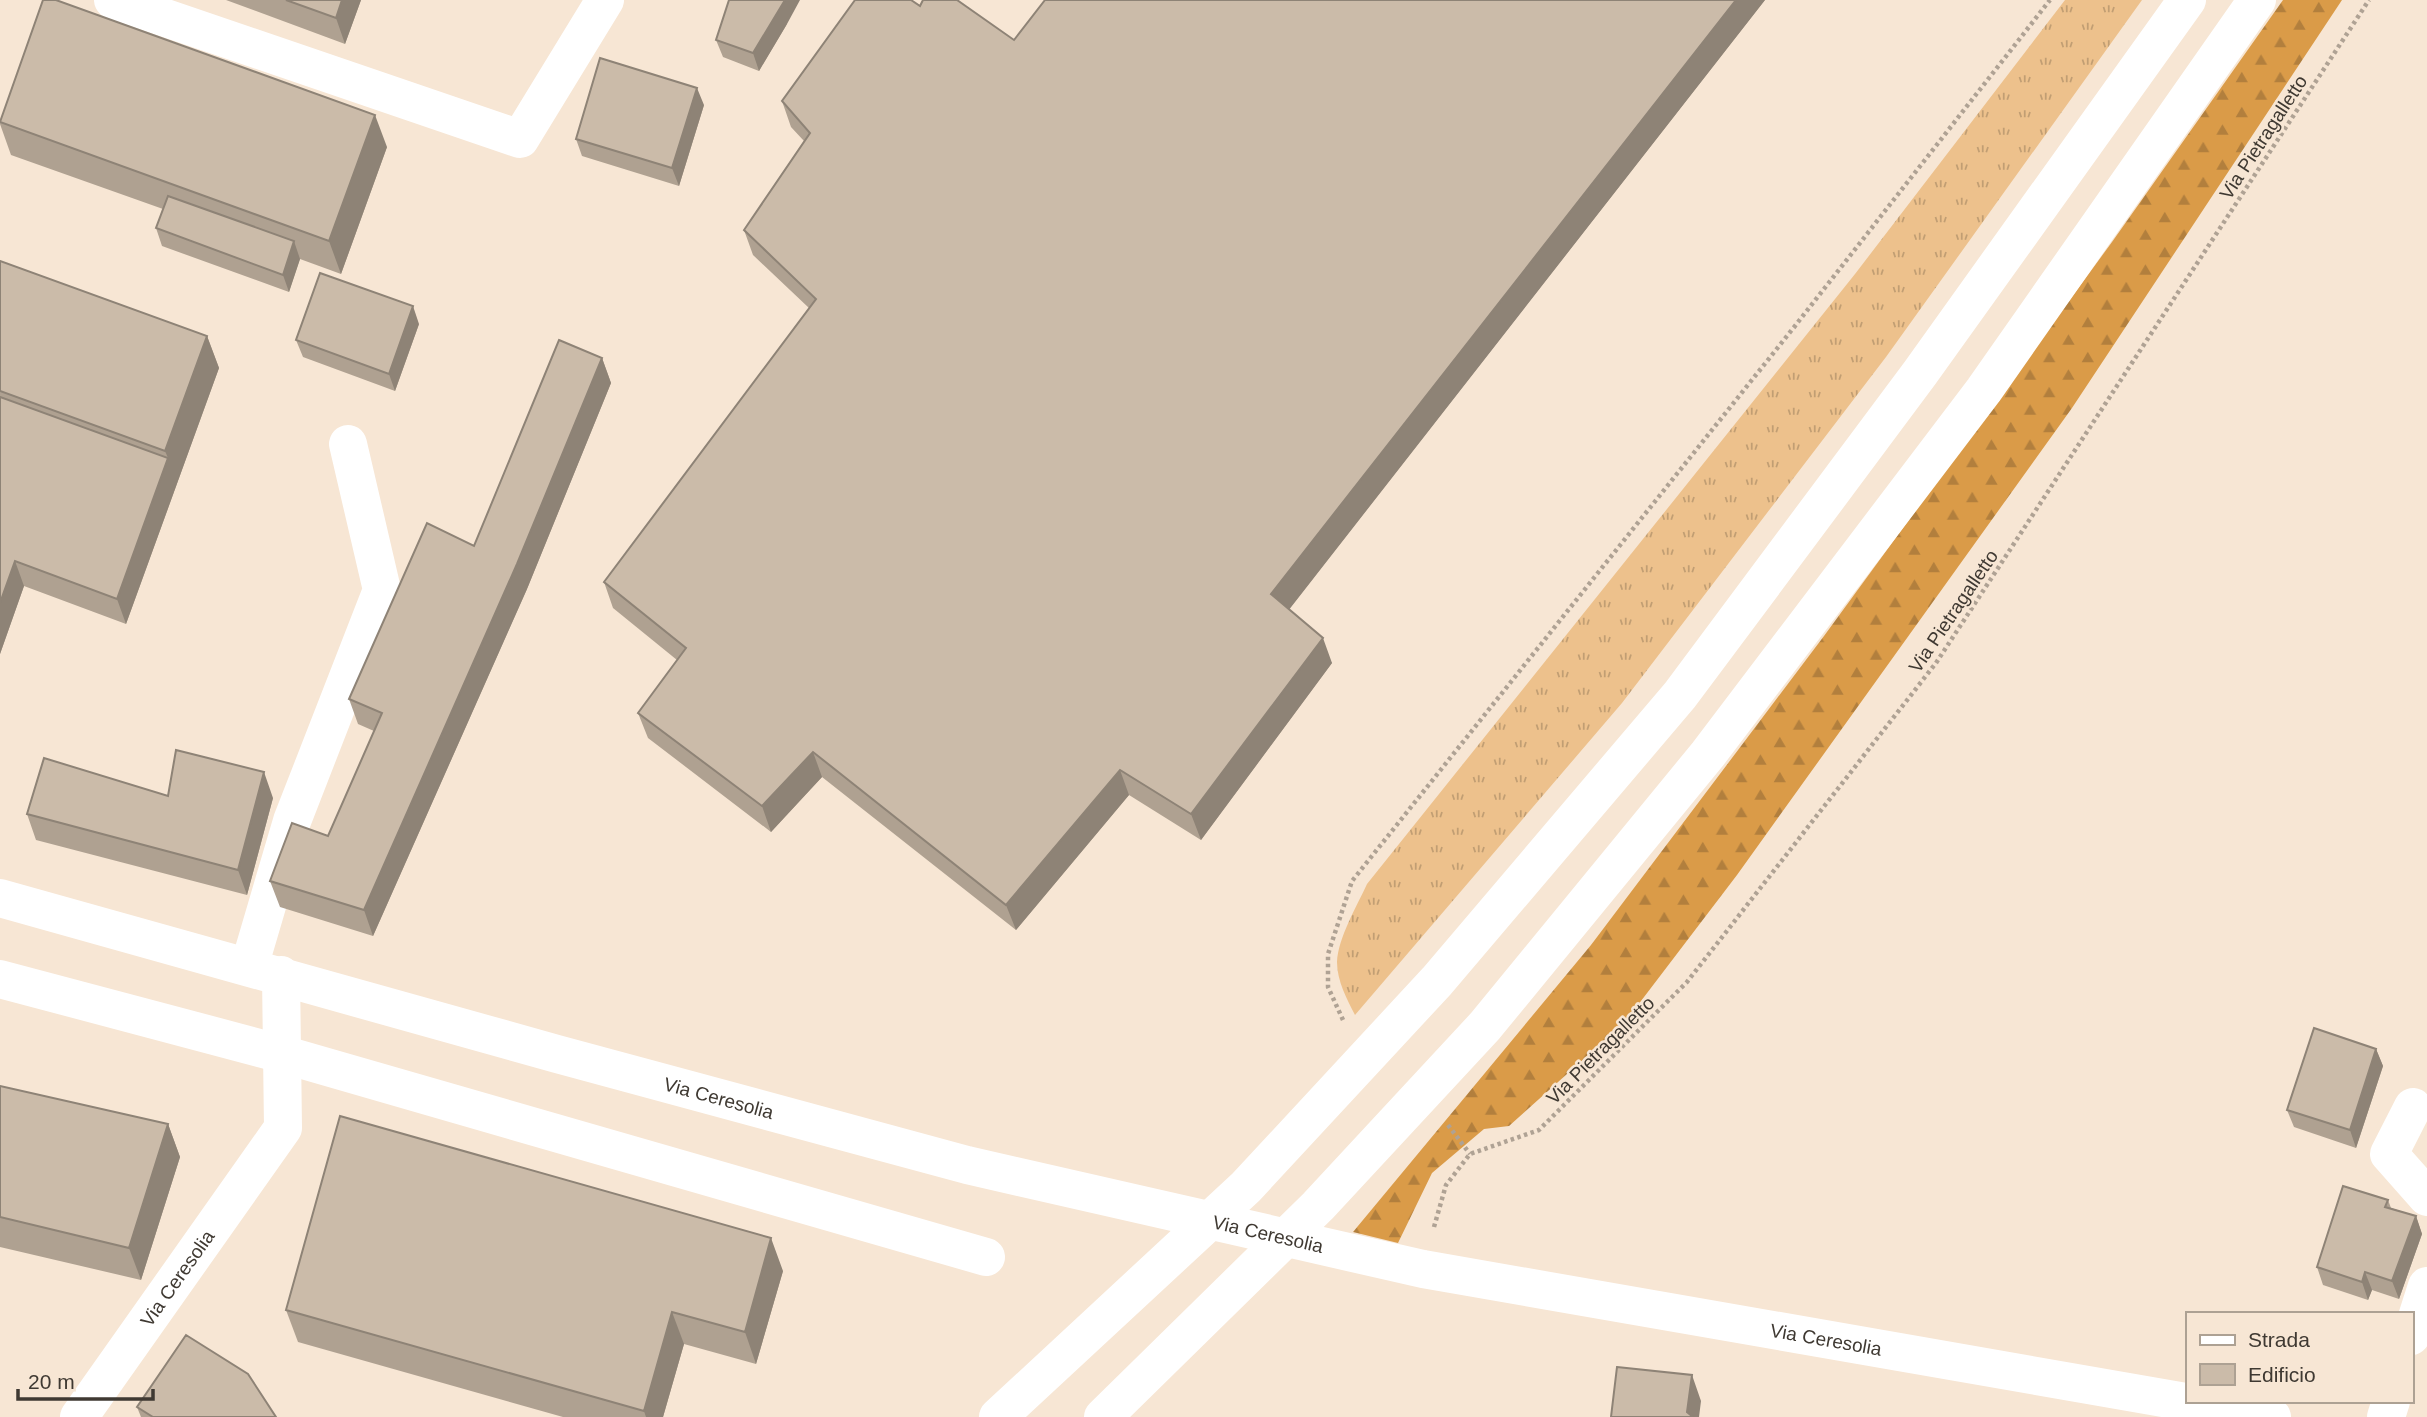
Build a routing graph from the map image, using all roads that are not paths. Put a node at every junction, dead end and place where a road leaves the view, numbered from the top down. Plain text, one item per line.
1 (113, 0) edge
2 (605, 0) edge
3 (2187, 0) edge
4 (2257, 0) edge
5 (348, 444) dead end
6 (0, 898) edge
7 (265, 971) junction
8 (0, 979) edge
9 (282, 1054) junction
10 (2413, 1107) dead end
11 (2427, 1197) edge
12 (986, 1257) dead end
13 (2427, 1286) edge
14 (2413, 1330) edge
15 (2186, 1402) edge
16 (2192, 1403) edge
17 (1002, 1413) edge
18 (79, 1417) edge
19 (1103, 1417) edge
20 (2272, 1417) edge

1 - 2 main road
3 - 17 main road
4 - 19 main road
5 - 7 main road
6 - 7 main road, Via Ceresolia
7 - 9 main road, Via Ceresolia
7 - 15 main road, Via Ceresolia
8 - 9 main road
9 - 12 main road
9 - 18 main road, Via Ceresolia
10 - 11 main road
13 - 14 main road
16 - 20 main road, Via Ceresolia

